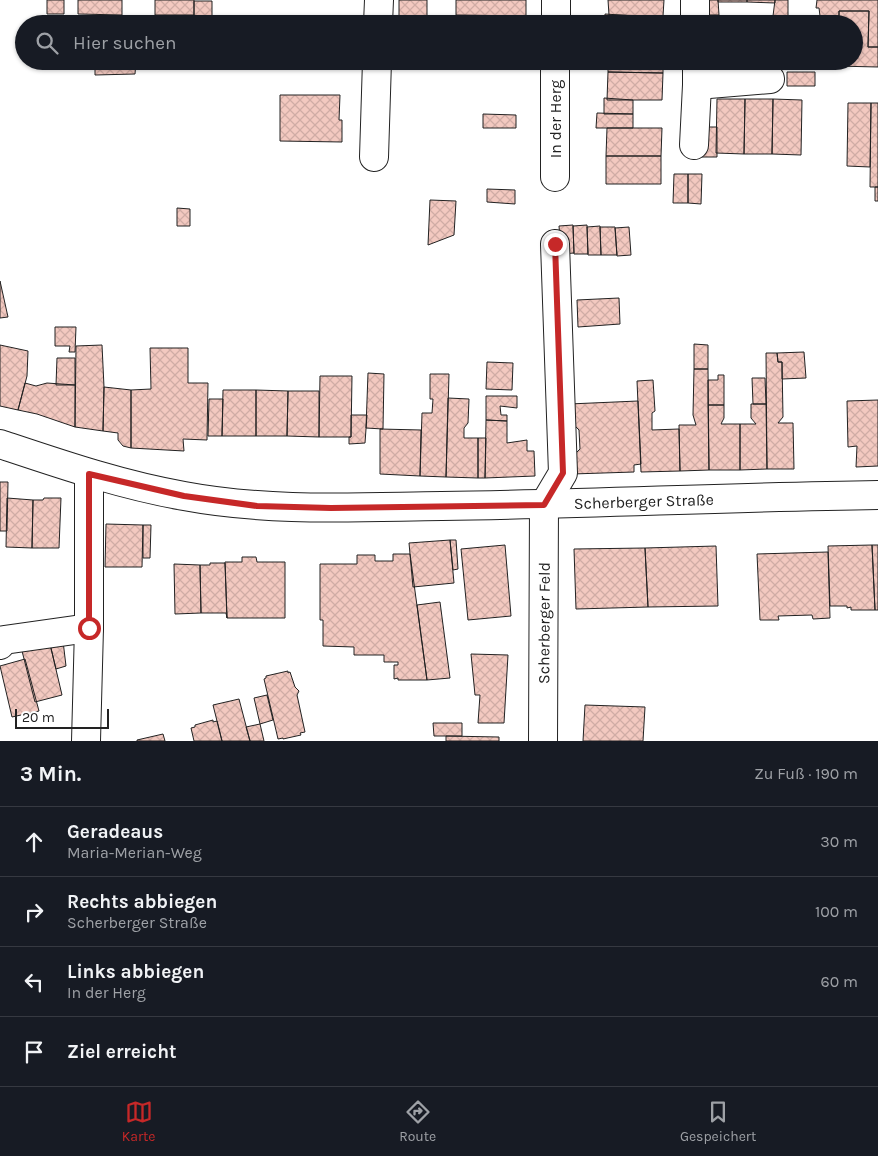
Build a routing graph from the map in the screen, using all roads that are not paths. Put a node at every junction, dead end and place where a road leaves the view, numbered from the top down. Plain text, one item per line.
1 (379, 0) edge
2 (556, 0) edge
3 (695, 0) edge
4 (378, 15) edge
5 (556, 15) edge
6 (695, 15) edge
7 (377, 70) edge
8 (556, 70) edge
9 (697, 73) edge
10 (770, 79) dead end
11 (694, 145) dead end
12 (374, 157) dead end
13 (555, 177) dead end
14 (555, 244) dead end
15 (0, 444) edge
16 (89, 474) junction
17 (878, 495) edge
18 (544, 505) junction
19 (89, 628) junction
20 (0, 645) edge
21 (86, 741) edge
22 (543, 741) edge

1 - 4 street
2 - 5 street
3 - 6 street
7 - 12 street
8 - 13 street, In der Herg
9 - 10 street
9 - 11 street
14 - 18 street
15 - 16 street, Scherberger Straße
16 - 18 street, Scherberger Straße
16 - 19 street
17 - 18 street, Scherberger Straße
18 - 22 street, Scherberger Feld
19 - 20 street
19 - 21 street

